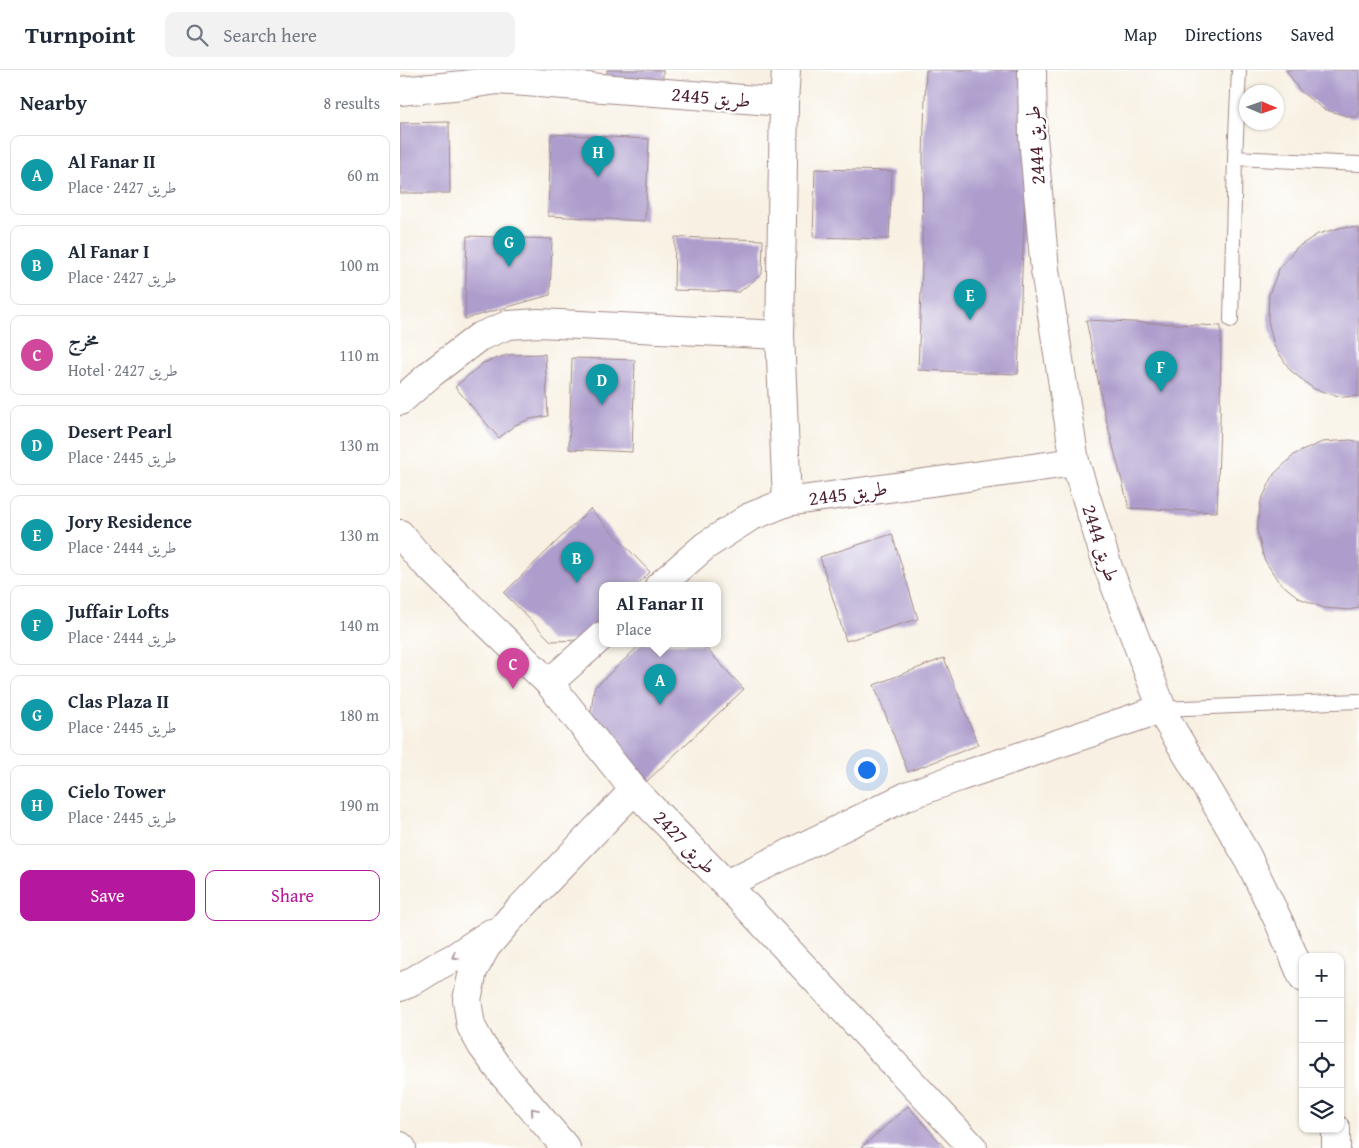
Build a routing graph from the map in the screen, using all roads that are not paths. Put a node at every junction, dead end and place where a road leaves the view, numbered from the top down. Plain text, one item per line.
1 (786, 70) edge
2 (1032, 70) edge
3 (1239, 70) edge
4 (400, 91) edge
5 (784, 102) junction
6 (1235, 158) junction
7 (1359, 164) edge
8 (1231, 320) dead end
9 (780, 335) junction
10 (400, 401) edge
11 (1075, 462) junction
12 (787, 502) junction
13 (400, 534) edge
14 (664, 582) edge
15 (599, 639) edge
16 (549, 683) junction
17 (1359, 701) edge
18 (1162, 709) junction
19 (634, 790) junction
20 (726, 884) junction
21 (510, 920) junction
22 (1299, 969) edge
23 (400, 986) edge
24 (1336, 1133) edge
25 (566, 1148) edge
26 (973, 1148) edge
27 (1336, 1148) edge

1 - 5 main road, طريق 2445
2 - 11 main road, طريق 2444
3 - 6 lane
4 - 5 main road, طريق 2445
5 - 9 main road, طريق 2445
6 - 7 lane
6 - 8 lane
9 - 10 main road
9 - 12 main road, طريق 2445
11 - 12 main road, طريق 2445
11 - 18 main road, طريق 2444
12 - 14 main road
13 - 16 main road, طريق 2427
15 - 16 main road
16 - 19 main road, طريق 2427
17 - 18 lane
18 - 20 main road
18 - 22 main road, طريق 2444
19 - 20 main road, طريق 2427
19 - 21 main road
20 - 26 main road, طريق 2427
21 -> 23 main road
25 -> 21 main road
24 - 27 main road

